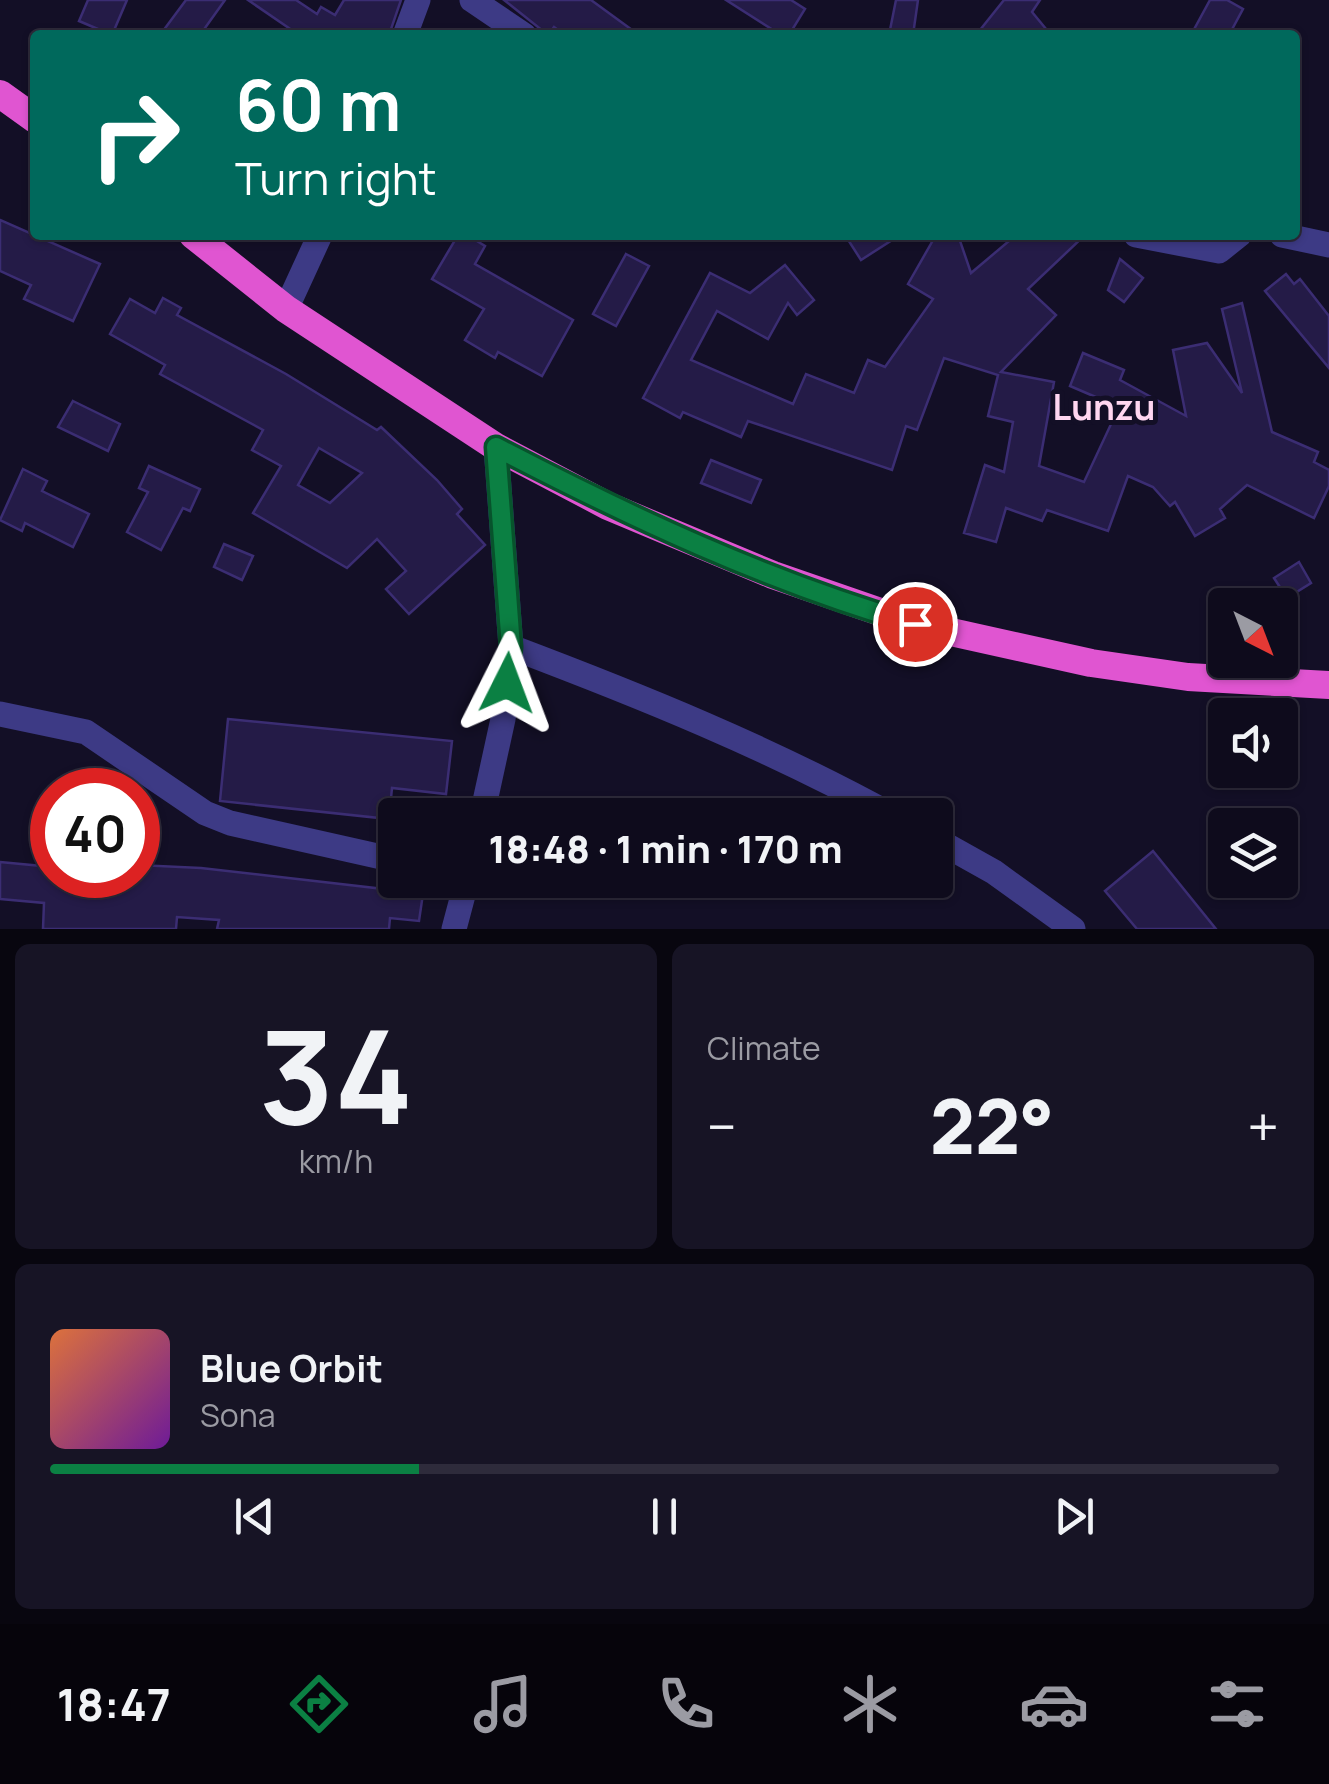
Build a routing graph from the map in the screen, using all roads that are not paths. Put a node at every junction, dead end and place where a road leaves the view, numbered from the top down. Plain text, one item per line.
1 (418, 0) edge
2 (472, 0) edge
3 (407, 30) edge
4 (517, 30) edge
5 (0, 94) edge
6 (30, 115) edge
7 (1300, 238) edge
8 (199, 240) edge
9 (318, 240) edge
10 (1162, 240) edge
11 (1233, 240) edge
12 (1329, 244) edge
13 (286, 309) junction
14 (496, 447) junction
15 (511, 647) junction
16 (1329, 685) edge
17 (0, 714) edge
18 (486, 798) edge
19 (860, 798) edge
20 (953, 849) edge
21 (378, 856) edge
22 (462, 898) edge
23 (454, 929) edge
24 (1073, 929) edge

1 - 3 street
2 - 4 street
5 - 6 highway
7 - 12 street
8 - 13 highway
9 - 13 street
10 - 11 street
13 - 14 highway
14 - 15 street
14 - 16 highway
15 - 18 street
15 - 19 street
17 - 21 street
20 - 24 street
22 - 23 street

